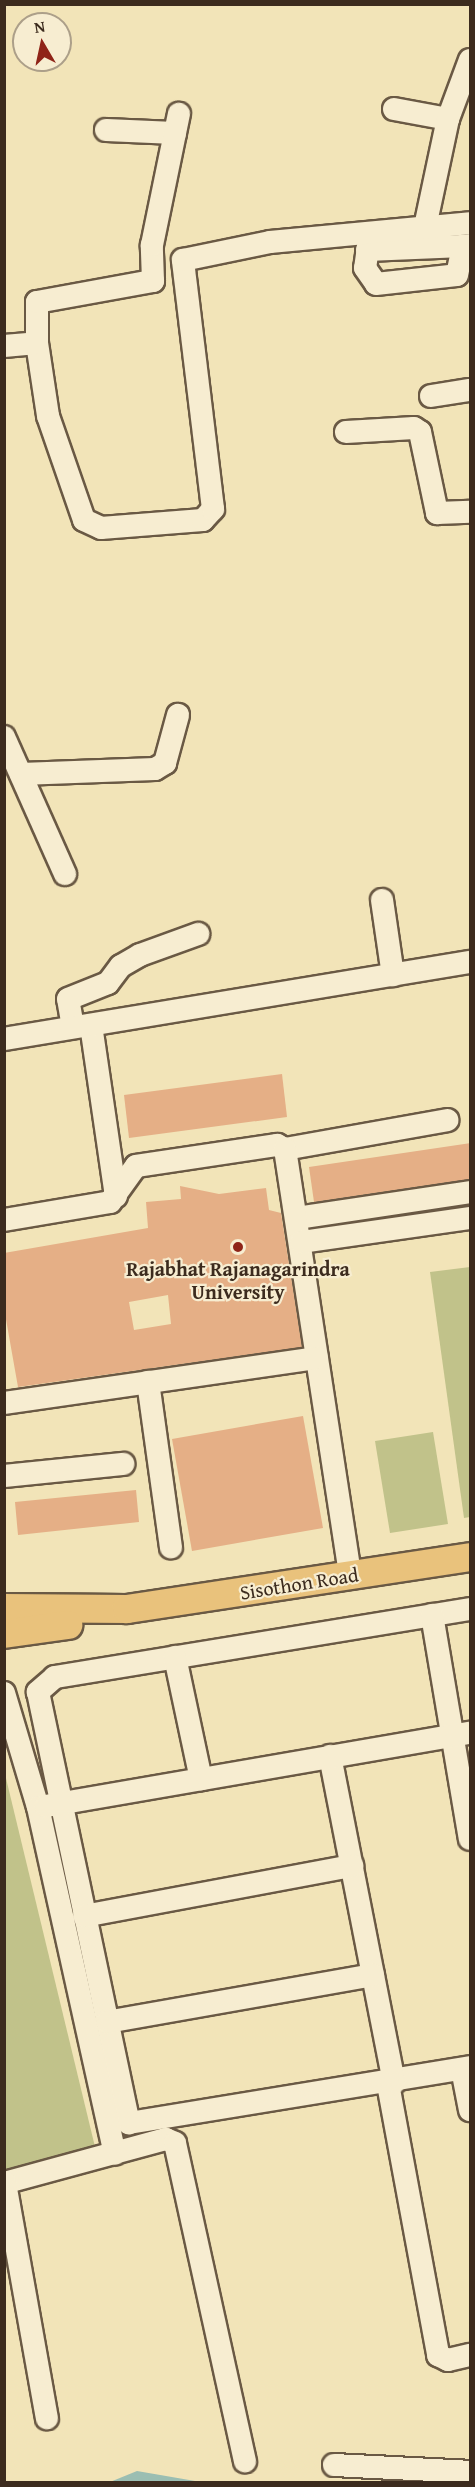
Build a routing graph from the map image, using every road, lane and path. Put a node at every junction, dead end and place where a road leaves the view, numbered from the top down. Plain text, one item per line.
1 (471, 60) edge
2 (394, 109) dead end
3 (448, 119) junction
4 (106, 130) dead end
5 (471, 223) edge
6 (425, 227) junction
7 (369, 242) junction
8 (467, 246) edge
9 (183, 260) junction
10 (151, 265) junction
11 (37, 343) junction
12 (4, 346) edge
13 (471, 390) edge
14 (431, 396) dead end
15 (346, 432) dead end
16 (471, 512) edge
17 (178, 715) dead end
18 (4, 737) edge
19 (21, 774) junction
20 (65, 874) dead end
21 (382, 900) dead end
22 (198, 934) dead end
23 (471, 962) edge
24 (393, 975) junction
25 (82, 1026) junction
26 (4, 1039) edge
27 (447, 1120) dead end
28 (285, 1149) junction
29 (471, 1192) edge
30 (117, 1197) junction
31 (297, 1218) junction
32 (471, 1218) edge
33 (4, 1220) edge
34 (301, 1242) junction
35 (317, 1358) junction
36 (148, 1382) junction
37 (4, 1403) edge
38 (123, 1464) dead end
39 (4, 1476) edge
40 (171, 1547) dead end
41 (471, 1557) edge
42 (350, 1575) junction
43 (4, 1608) edge
44 (127, 1609) junction
45 (471, 1609) edge
46 (432, 1616) junction
47 (4, 1634) edge
48 (175, 1658) junction
49 (4, 1693) edge
50 (462, 1734) edge
51 (330, 1756) junction
52 (201, 1779) junction
53 (49, 1805) junction
54 (471, 1839) edge
55 (352, 1866) junction
56 (84, 1916) junction
57 (373, 1975) junction
58 (107, 2022) junction
59 (466, 2068) edge
60 (391, 2084) junction
61 (471, 2110) edge
62 (115, 2154) junction
63 (5, 2183) edge
64 (471, 2355) edge
65 (47, 2418) dead end
66 (245, 2461) dead end
67 (334, 2465) dead end
68 (471, 2472) edge

1 - 3 street
2 - 3 street
3 - 6 street
4 - 10 street
5 - 6 street
6 - 7 street
7 - 8 street
7 - 8 street
7 - 9 street
9 - 10 street
9 - 11 street
10 - 11 street
11 - 12 street
13 - 14 street
15 - 16 street
17 - 19 street
18 - 19 street
19 - 20 street
21 - 24 street
22 - 25 street
23 - 24 street
24 - 25 street
25 - 26 street
25 - 30 street
27 - 28 street
28 - 30 street
28 - 31 street
29 - 31 street
30 - 33 street
31 - 34 street
32 - 34 street
34 - 35 street
35 - 36 street
35 - 42 street
36 - 37 street
36 - 40 street
38 - 39 street
41 - 42 main road, Sisothon Road
42 - 44 main road, Sisothon Road
43 - 44 main road, Sisothon Road
44 - 47 main road, Sisothon Road
45 - 46 street
46 - 48 street
46 - 50 street
48 - 52 street
48 - 53 street
49 - 53 street
50 - 51 street
50 - 54 street
51 - 52 street
51 - 55 street
52 - 53 street
53 - 56 street
53 - 62 street
55 - 56 street
55 - 57 street
56 - 58 street
57 - 58 street
57 - 60 street
58 - 60 street
59 - 60 street
59 - 61 street
60 - 64 street
62 - 63 street
62 - 66 street
63 - 65 street
67 - 68 street

